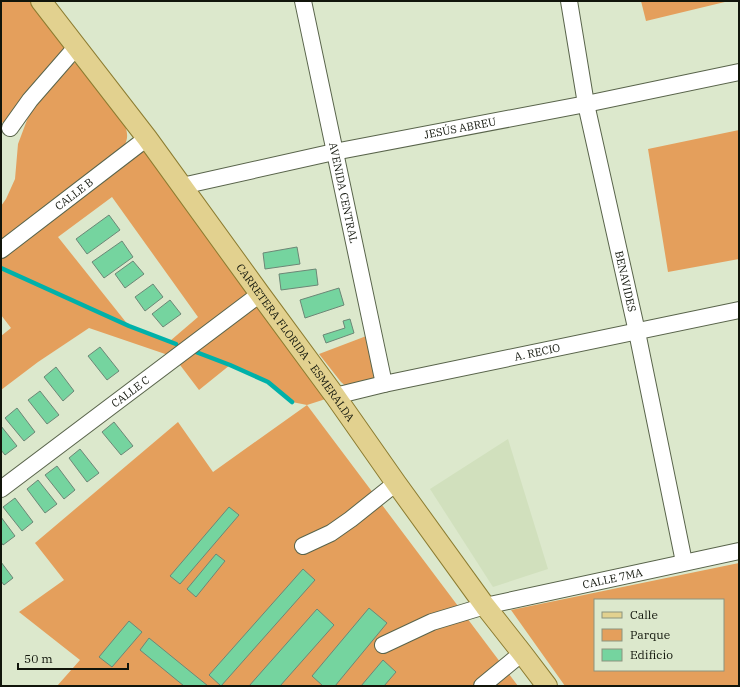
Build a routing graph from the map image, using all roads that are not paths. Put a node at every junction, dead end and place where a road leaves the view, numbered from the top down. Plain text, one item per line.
1 (41, 1) edge
2 (303, 1) edge
3 (569, 1) edge
4 (77, 46) junction
5 (739, 72) edge
6 (586, 104) junction
7 (10, 128) dead end
8 (147, 138) junction
9 (334, 152) junction
10 (182, 186) junction
11 (1, 250) edge
12 (260, 294) junction
13 (739, 310) edge
14 (637, 332) junction
15 (384, 384) junction
16 (335, 396) junction
17 (396, 483) junction
18 (1, 489) edge
19 (303, 546) dead end
20 (739, 551) edge
21 (684, 562) junction
22 (485, 606) junction
23 (383, 644) dead end
24 (522, 653) junction
25 (482, 686) edge
26 (547, 686) edge

1 - 4 main road, CARRETERA FLORIDA - ESMERALDA
2 - 9 street, AVENIDA CENTRAL
3 - 6 street, BENAVIDES
4 - 7 street
4 - 8 main road, CARRETERA FLORIDA - ESMERALDA
5 - 6 street, JESÚS ABREU
6 - 9 street, JESÚS ABREU
6 - 14 street, BENAVIDES
8 - 10 main road, CARRETERA FLORIDA - ESMERALDA
8 - 11 street, CALLE B
9 - 10 street, JESÚS ABREU
9 - 15 street, AVENIDA CENTRAL
10 - 12 main road, CARRETERA FLORIDA - ESMERALDA
12 - 16 main road, CARRETERA FLORIDA - ESMERALDA
12 - 18 street, CALLE C
13 - 14 street, A. RECIO
14 - 15 street, A. RECIO
14 - 21 street, BENAVIDES
15 - 16 street, A. RECIO
16 - 17 main road, CARRETERA FLORIDA - ESMERALDA
17 - 19 street
17 - 22 main road, CARRETERA FLORIDA - ESMERALDA
20 - 21 street, CALLE 7MA
21 - 22 street, CALLE 7MA
22 - 23 street, CALLE 7MA
22 - 24 main road, CARRETERA FLORIDA - ESMERALDA
24 - 25 street
24 - 26 main road, CARRETERA FLORIDA - ESMERALDA

